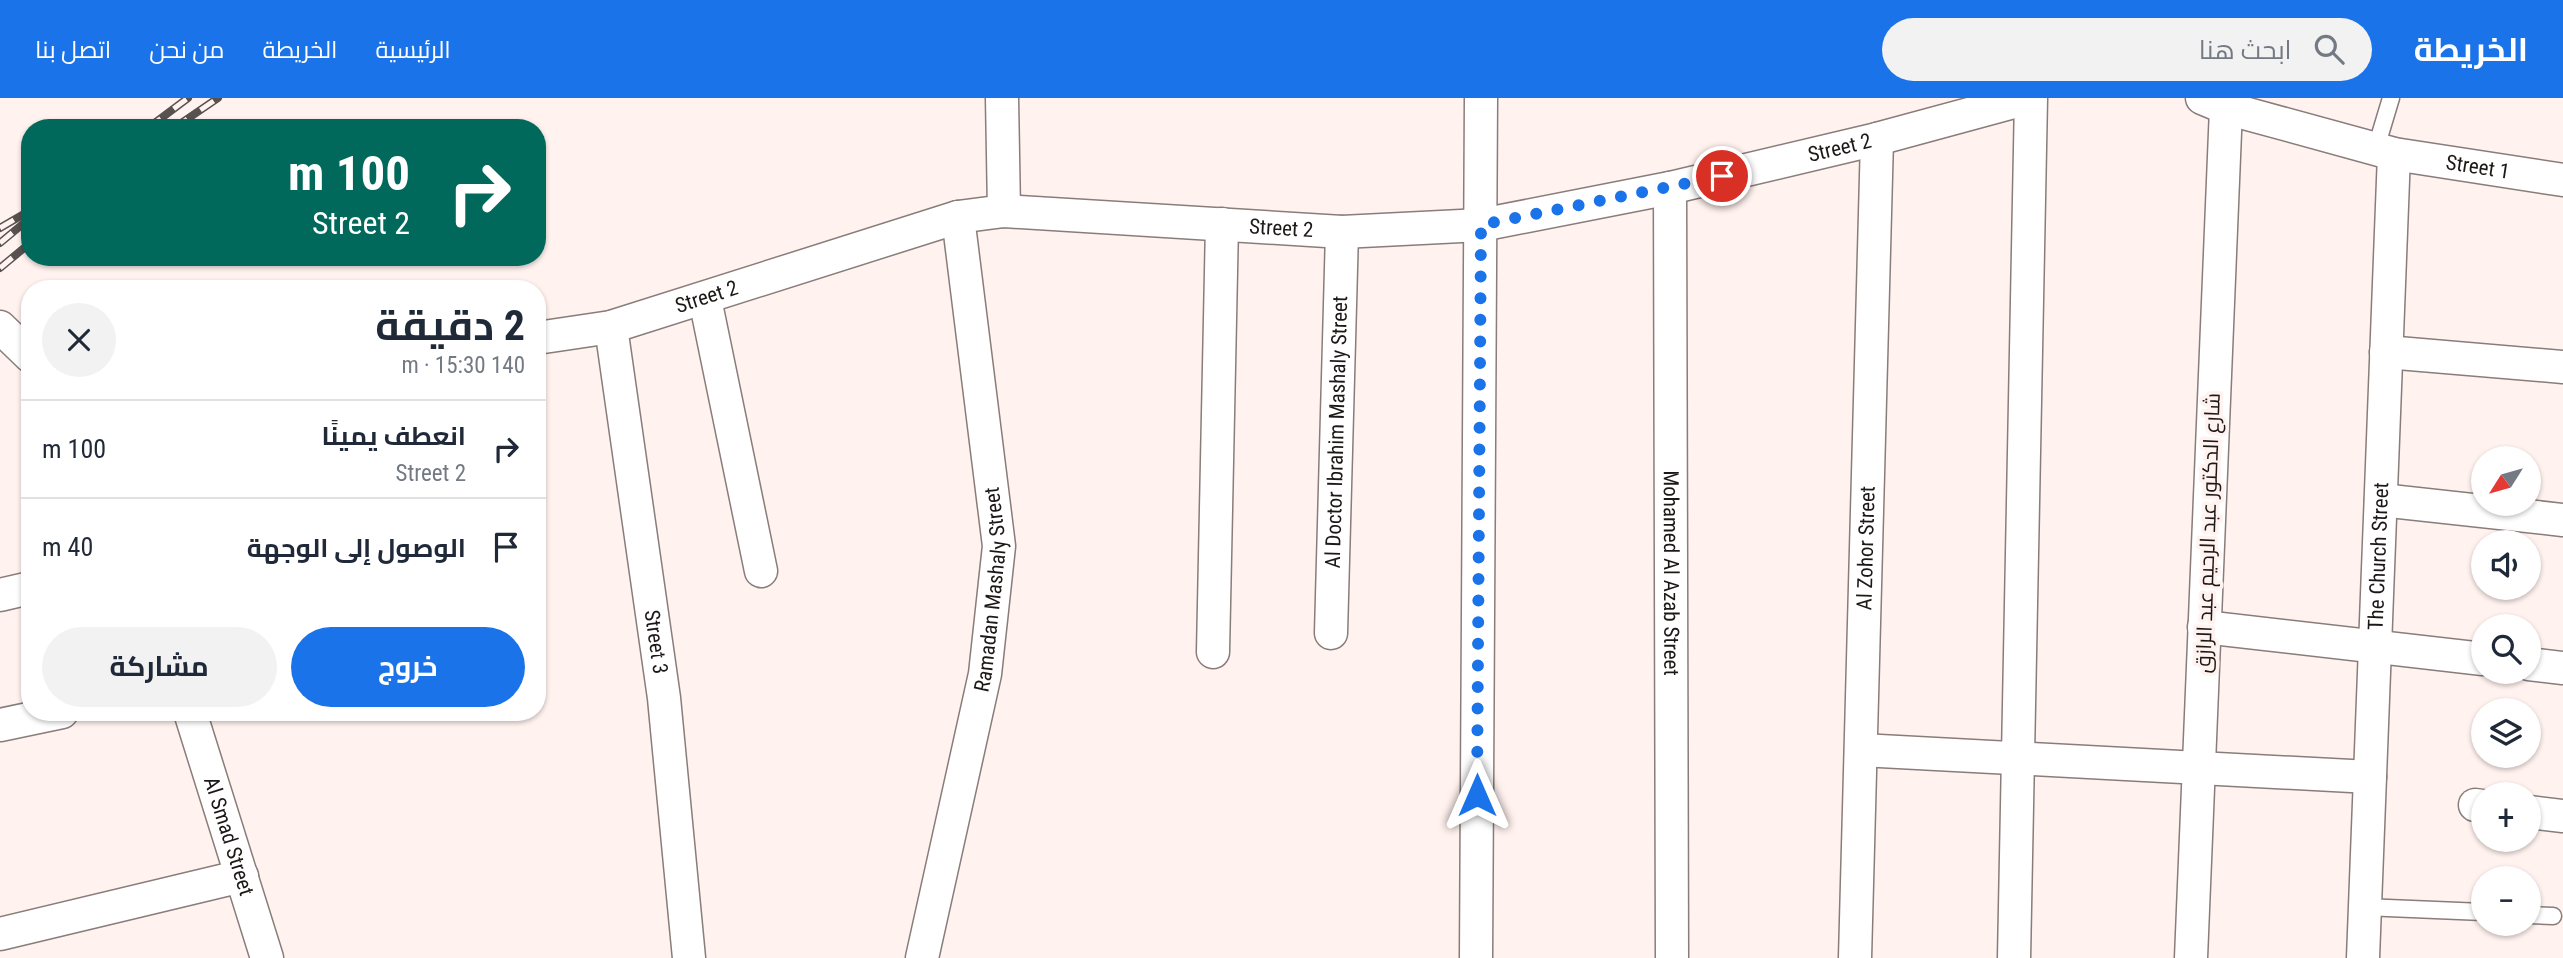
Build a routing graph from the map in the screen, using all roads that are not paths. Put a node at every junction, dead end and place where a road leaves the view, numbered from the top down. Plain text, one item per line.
1 (1002, 98) edge
2 (1481, 98) edge
3 (2030, 98) edge
4 (2391, 98) edge
5 (2214, 103) edge
6 (1877, 139) junction
7 (2385, 151) junction
8 (2563, 180) edge
9 (1671, 188) junction
10 (1003, 211) junction
11 (958, 217) junction
12 (1222, 224) junction
13 (1481, 225) junction
14 (1342, 232) junction
15 (705, 299) junction
16 (611, 327) junction
17 (546, 337) edge
18 (2386, 352) junction
19 (2563, 367) edge
20 (2381, 500) junction
21 (2563, 520) edge
22 (761, 571) dead end
23 (21, 590) edge
24 (0, 595) edge
25 (2204, 626) junction
26 (1331, 633) dead end
27 (2375, 646) junction
28 (1213, 652) dead end
29 (2471, 658) edge
30 (2541, 665) edge
31 (2563, 668) edge
32 (21, 721) edge
33 (193, 721) edge
34 (0, 725) edge
35 (1861, 750) junction
36 (2018, 759) junction
37 (2199, 769) junction
38 (2370, 776) junction
39 (2541, 813) edge
40 (2563, 816) edge
41 (242, 876) junction
42 (2364, 907) junction
43 (2471, 911) edge
44 (2541, 916) edge
45 (2553, 916) dead end
46 (0, 934) edge
47 (267, 958) edge
48 (689, 958) edge
49 (922, 958) edge
50 (1476, 958) edge
51 (1672, 958) edge
52 (1855, 958) edge
53 (2014, 958) edge
54 (2191, 958) edge
55 (2363, 958) edge

1 - 10 street
2 - 13 street
3 - 6 street, Street 2
3 - 36 street
4 - 7 lane
5 - 7 street
5 - 25 street, شارع الدكتور عبد الرحيم عبد الرازق
6 - 9 street, Street 2
6 - 35 street, Al Zohor Street
7 - 8 street, Street 1
7 - 18 street, The Church Street
9 - 13 street, Street 2
9 - 51 street, Mohamed Al Azab Street
10 - 11 street, Street 2
10 - 12 street, Street 2
11 - 15 street, Street 2
11 - 49 street, Ramadan Mashaly Street
12 - 14 street, Street 2
12 - 28 street
13 - 14 street, Street 2
13 - 50 street
14 - 26 street, Al Doctor Ibrahim Mashaly Street
15 - 16 street, Street 2
15 - 22 street
16 - 17 street, Street 2
16 - 48 street, Street 3
18 - 19 street
18 - 20 street, The Church Street
20 - 21 street
20 - 27 street, The Church Street
23 - 24 street
25 - 27 street
25 - 37 street, شارع الدكتور عبد الرحيم عبد الرازق
27 - 29 street
27 - 38 street, The Church Street
30 - 31 street
32 - 34 street
33 - 41 street, Al Smad Street
35 - 36 street
35 - 52 street, Al Zohor Street
36 - 37 street
36 - 53 street
37 - 38 street
37 - 54 street, شارع الدكتور عبد الرحيم عبد الرازق
38 - 42 street, The Church Street
39 - 40 street
41 - 46 street
41 - 47 street, Al Smad Street
42 - 43 lane
42 - 55 street, The Church Street
44 - 45 lane

